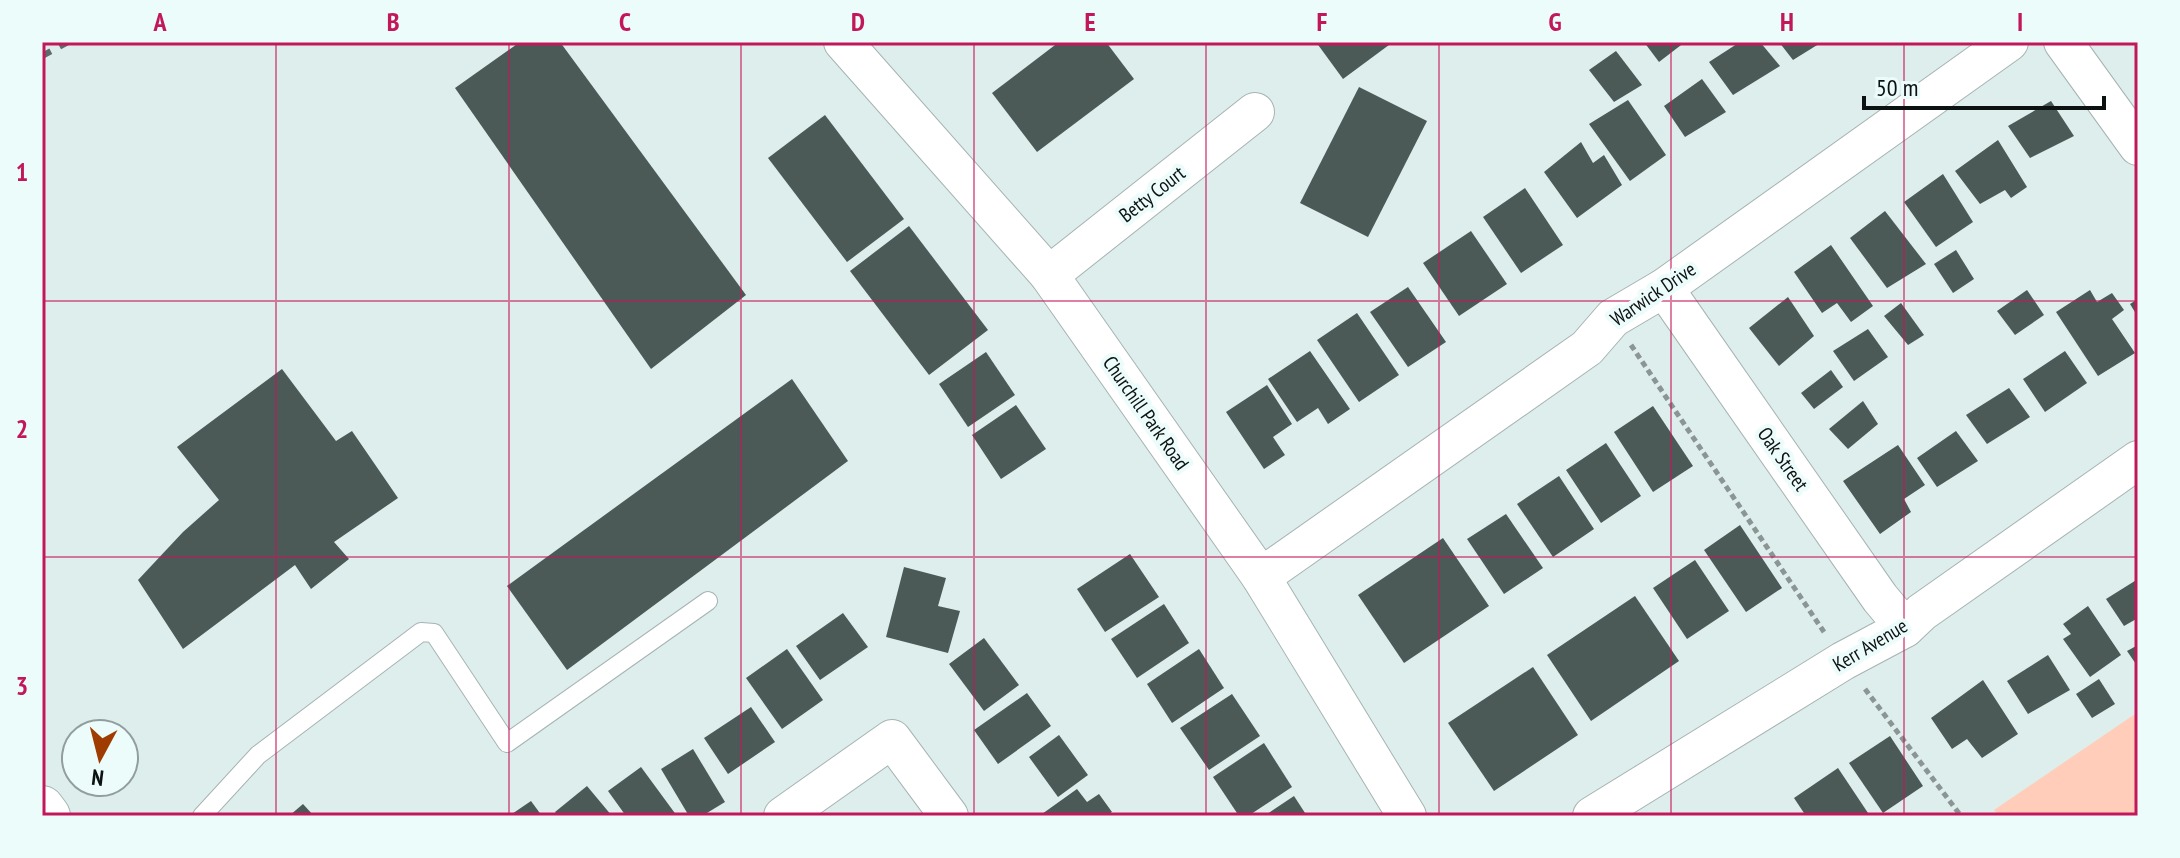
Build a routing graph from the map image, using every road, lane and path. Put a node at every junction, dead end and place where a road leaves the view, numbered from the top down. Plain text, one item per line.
1 (843, 42) edge
2 (2009, 42) edge
3 (2063, 42) edge
4 (1255, 112) dead end
5 (2138, 146) edge
6 (1049, 275) junction
7 (1664, 288) junction
8 (1613, 318) junction
9 (2138, 460) edge
10 (1261, 577) junction
11 (708, 601) dead end
12 (1905, 628) junction
13 (1843, 661) junction
14 (42, 808) edge
15 (48, 816) edge
16 (202, 816) edge
17 (783, 816) edge
18 (949, 816) edge
19 (1407, 816) edge
20 (1592, 816) edge
21 (1961, 816) edge

1 - 6 street, Churchill Park Road
2 - 7 street, Warwick Drive
3 - 5 street
4 - 6 street, Betty Court
6 - 10 street, Churchill Park Road
7 - 8 street, Warwick Drive
7 - 12 street, Oak Street
8 - 10 street, Warwick Drive
8 - 13 path
9 - 12 street, Kerr Avenue
10 - 19 street, Churchill Park Road
11 - 16 lane
12 - 13 street, Kerr Avenue
13 - 20 street, Kerr Avenue
13 - 21 path
14 - 15 street
17 - 18 street

